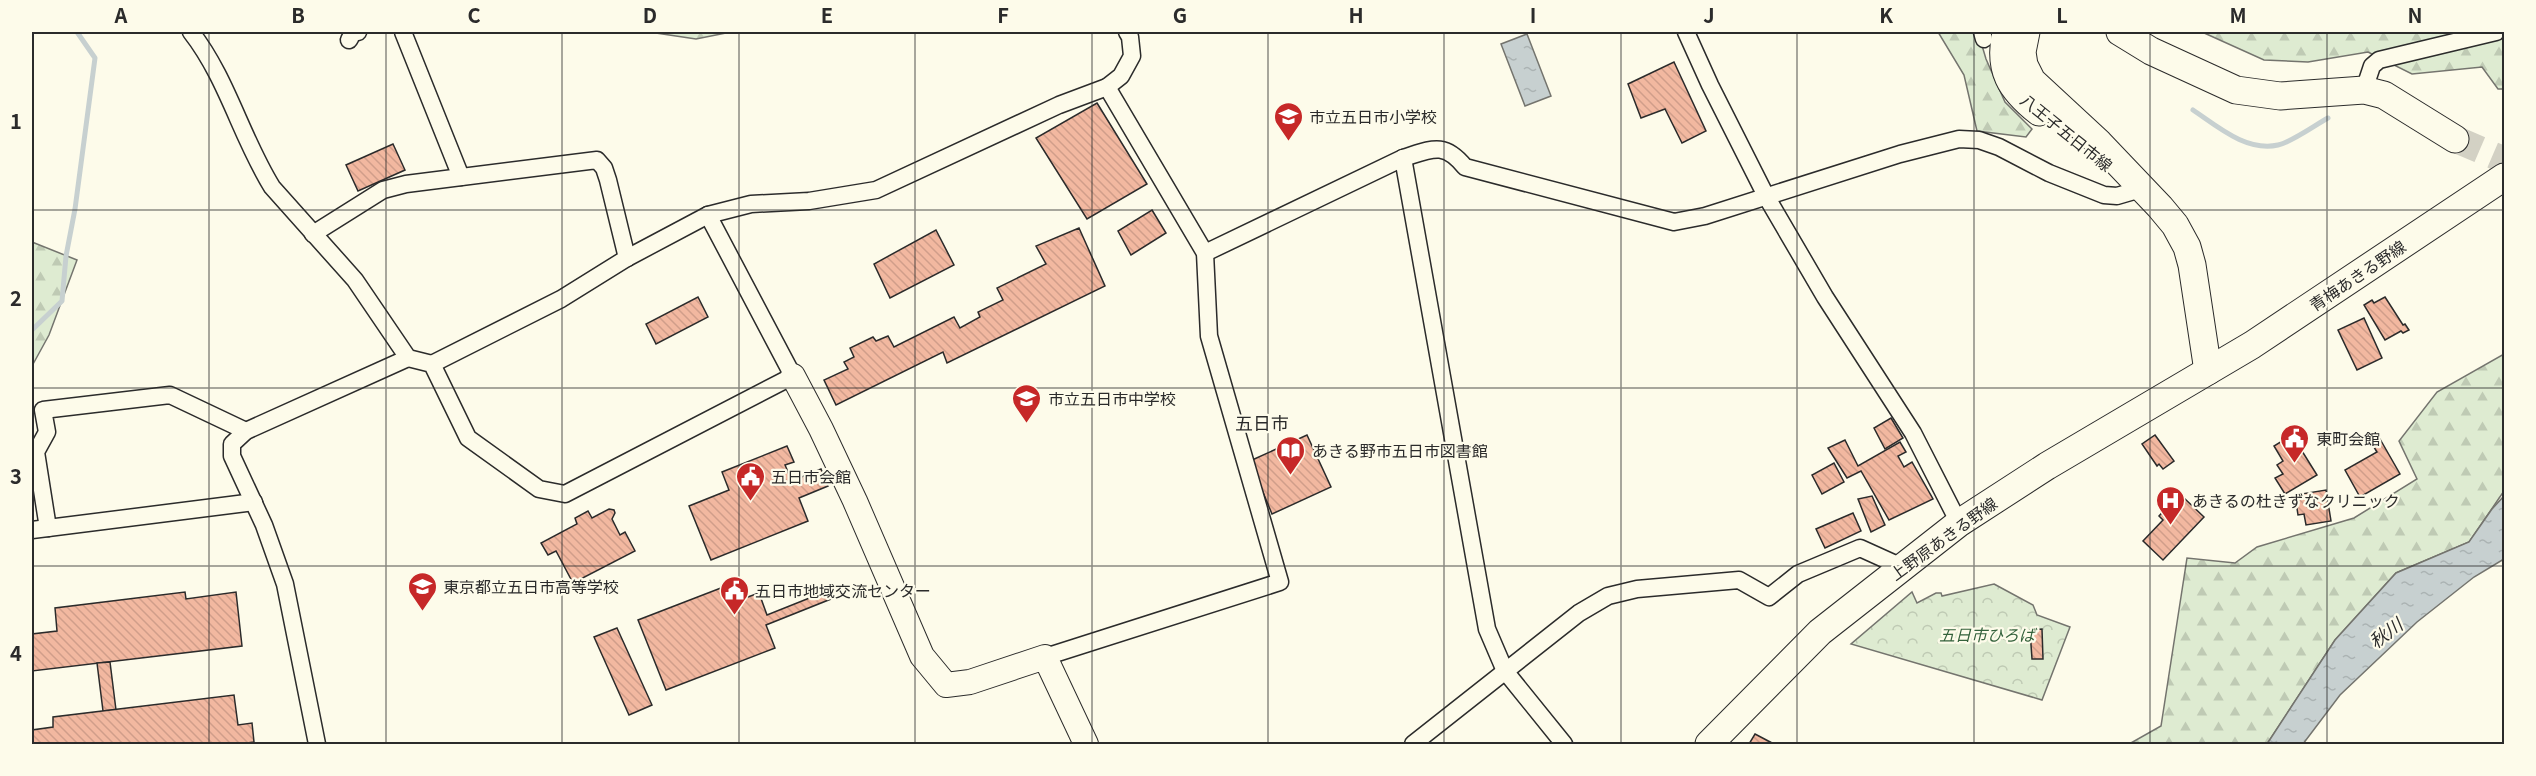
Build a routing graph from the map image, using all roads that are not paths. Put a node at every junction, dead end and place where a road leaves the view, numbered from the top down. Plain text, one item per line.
1 (191, 32) edge
2 (403, 32) edge
3 (1127, 32) edge
4 (1686, 32) edge
5 (2026, 32) edge
6 (2120, 32) edge
7 (2148, 32) edge
8 (2496, 32) edge
9 (1991, 34) edge
10 (2198, 72) junction
11 (1107, 87) junction
12 (2364, 90) junction
13 (2455, 139) tunnel mouth
14 (1403, 158) junction
15 (461, 177) junction
16 (2505, 177) edge
17 (2141, 189) junction
18 (1766, 196) junction
19 (708, 215) junction
20 (313, 234) junction
21 (1205, 253) junction
22 (627, 258) junction
23 (408, 358) junction
24 (432, 364) junction
25 (2208, 371) junction
26 (793, 376) junction
27 (246, 431) junction
28 (254, 502) junction
29 (1959, 523) junction
30 (40, 529) edge
31 (1902, 567) junction
32 (1045, 657) junction
33 (1505, 671) junction
34 (317, 744) edge
35 (1086, 744) edge
36 (1413, 744) edge
37 (1564, 744) edge
38 (1709, 744) edge

1 - 20 street
2 - 15 street
3 - 11 street
4 - 18 street
5 - 17 main road, 八王子五日市線
6 - 10 main road
7 - 10 main road
8 - 12 street
9 - 17 main road, 八王子五日市線
10 - 12 main road
11 - 19 street
11 - 21 street
12 - 13 main road
14 - 18 street
14 - 21 street
14 - 33 street
15 - 20 street
15 - 22 street
16 - 25 main road, 青梅あきる野線
17 - 18 street
17 - 25 main road, 八王子五日市線
18 - 29 street
19 - 22 street
19 - 26 street
20 - 23 street
21 - 32 street
22 - 24 street
23 - 24 street
23 - 27 street
24 - 26 street
25 - 29 main road, 上野原あきる野線
26 - 32 street
27 - 28 street
27 - 30 street
28 - 30 street
28 - 34 street
29 - 31 main road, 上野原あきる野線
31 - 33 street
31 - 38 main road, 上野原あきる野線
32 - 35 street
33 - 36 street
33 - 37 street

